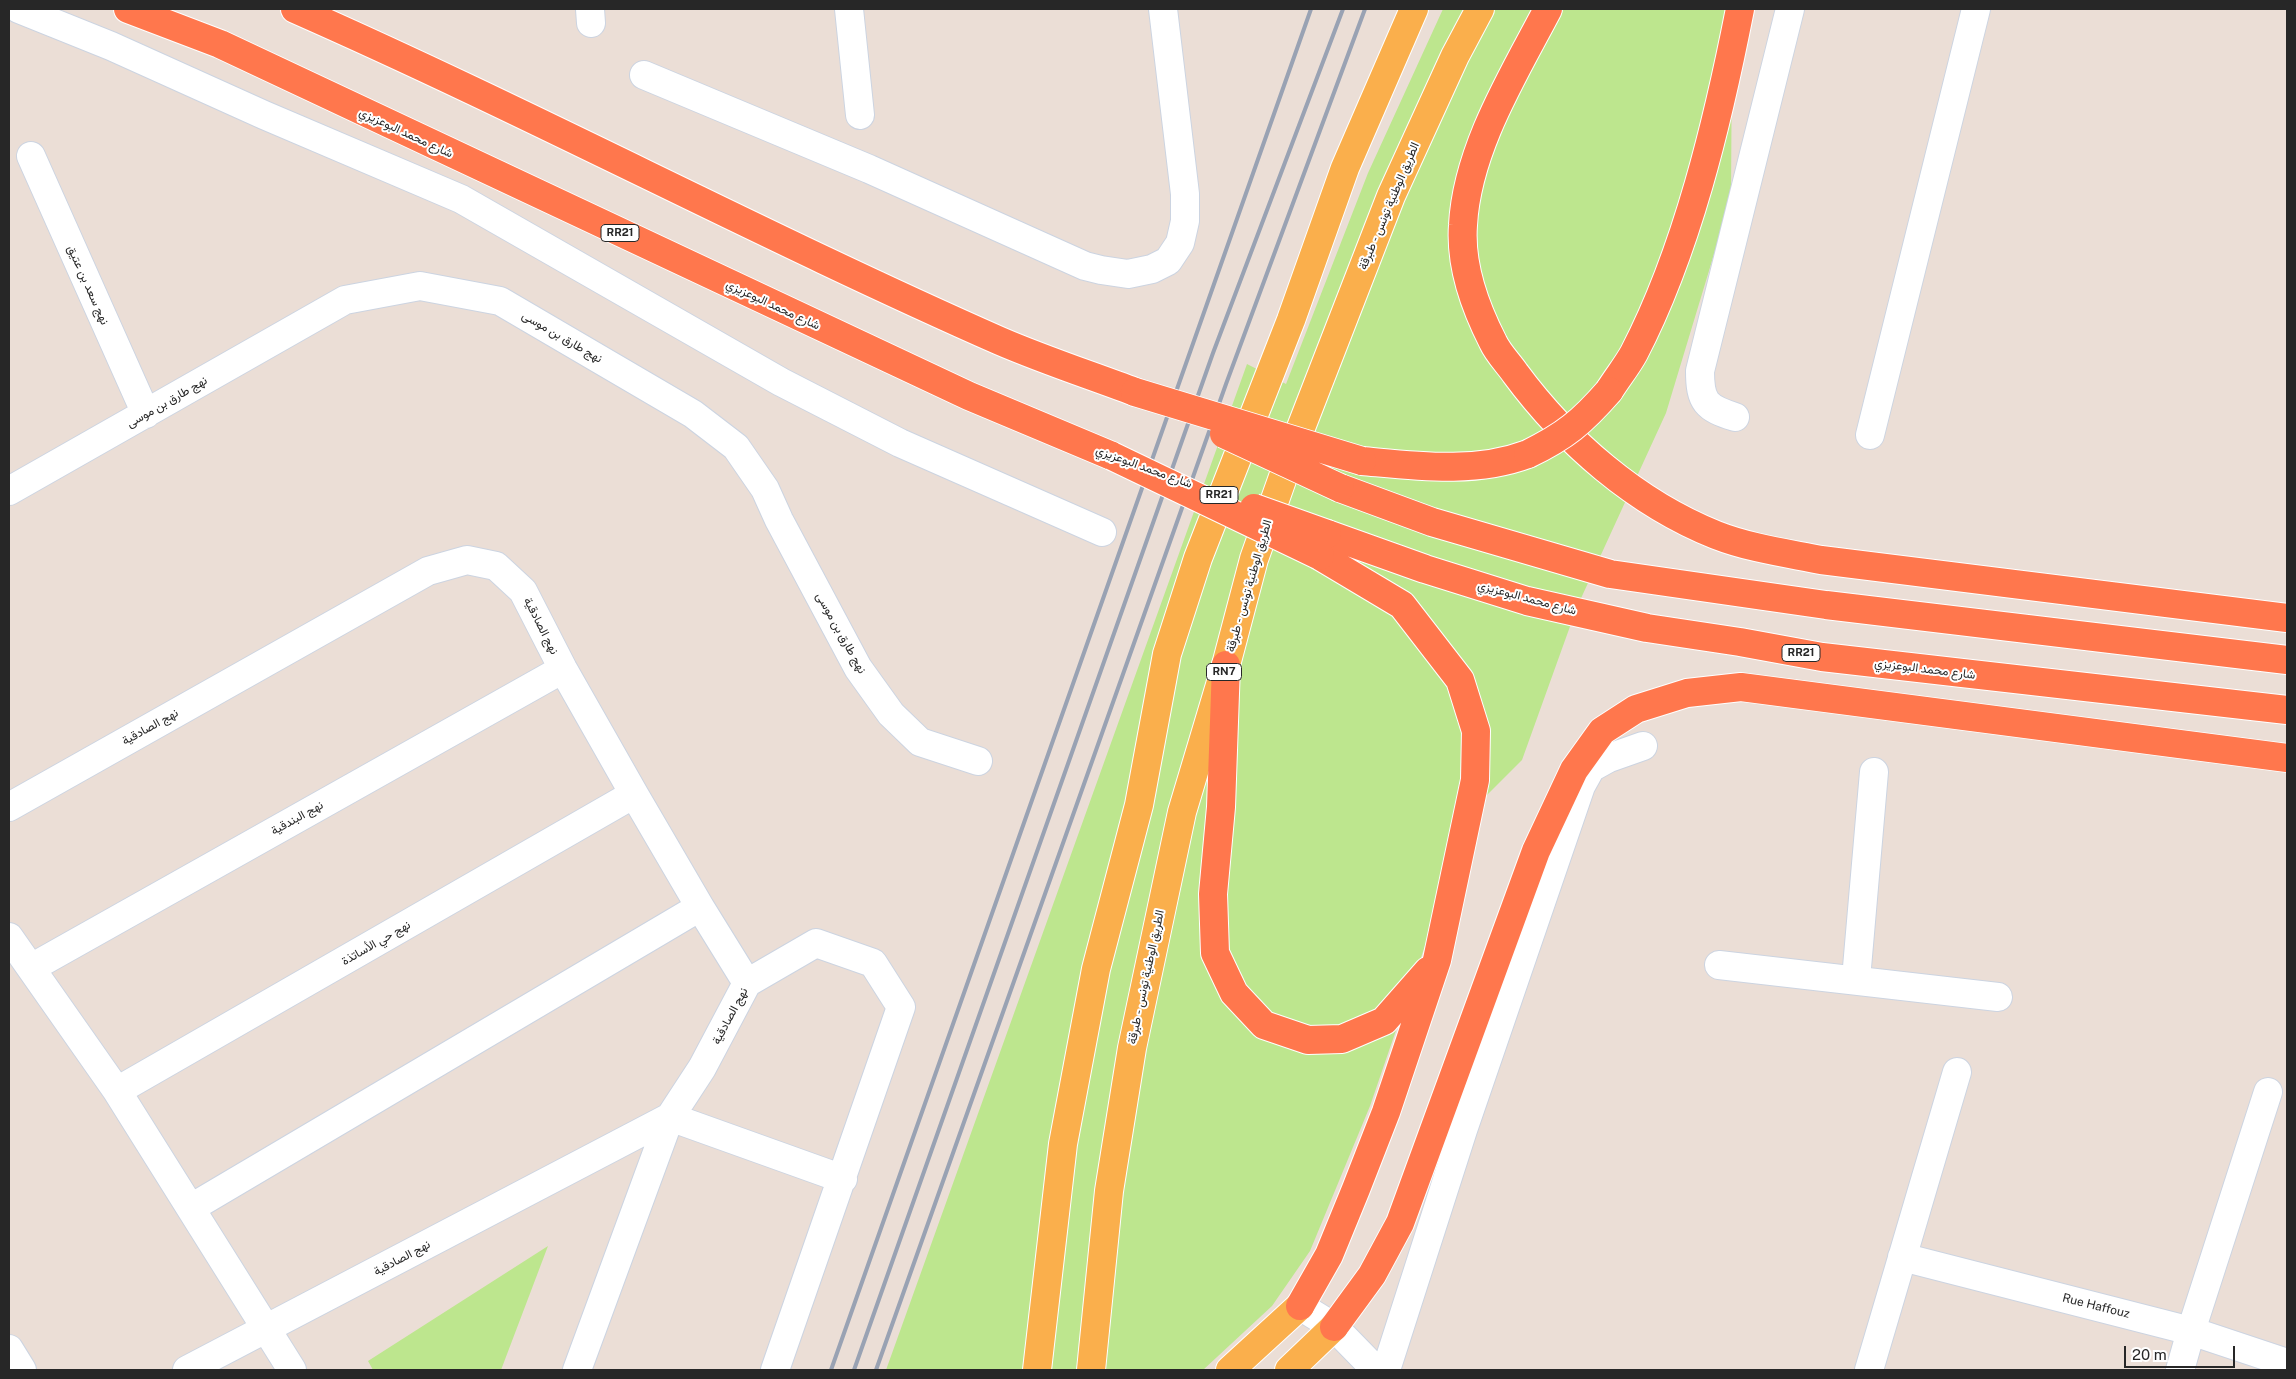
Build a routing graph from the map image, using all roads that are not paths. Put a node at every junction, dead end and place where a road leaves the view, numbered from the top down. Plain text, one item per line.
1 (19, 9) edge
2 (128, 9) edge
3 (295, 9) edge
4 (850, 9) edge
5 (1163, 9) edge
6 (1414, 9) edge
7 (1480, 9) edge
8 (1548, 9) edge
9 (1740, 9) edge
10 (1790, 9) edge
11 (1976, 9) edge
12 (644, 75) dead end
13 (860, 114) dead end
14 (31, 156) dead end
15 (1134, 392) junction
16 (146, 414) junction
17 (1735, 417) dead end
18 (1870, 435) dead end
19 (9, 491) edge
20 (1102, 532) dead end
21 (1323, 545) junction
22 (2287, 618) edge
23 (2287, 660) edge
24 (1226, 665) junction
25 (563, 668) junction
26 (2287, 710) edge
27 (1643, 746) dead end
28 (2287, 758) edge
29 (978, 761) dead end
30 (1874, 772) dead end
31 (634, 794) junction
32 (9, 807) edge
33 (700, 907) junction
34 (9, 937) edge
35 (1437, 960) junction
36 (1719, 965) dead end
37 (31, 968) junction
38 (1856, 979) junction
39 (748, 983) junction
40 (1998, 997) dead end
41 (1957, 1072) dead end
42 (117, 1091) junction
43 (2268, 1092) dead end
44 (670, 1117) junction
45 (843, 1179) junction
46 (191, 1208) junction
47 (1902, 1257) junction
48 (1300, 1306) junction
49 (1334, 1327) junction
50 (268, 1328) junction
51 (2191, 1331) junction
52 (9, 1349) edge
53 (1352, 1360) edge
54 (2287, 1363) edge
55 (22, 1370) edge
56 (187, 1370) edge
57 (292, 1370) edge
58 (577, 1370) edge
59 (775, 1370) edge
60 (1037, 1370) edge
61 (1091, 1370) edge
62 (1230, 1370) edge
63 (1290, 1370) edge
64 (1376, 1370) edge
65 (1386, 1370) edge
66 (1869, 1370) edge
67 (2180, 1370) edge

1 - 20 street
2 - 21 highway, شارع محمد البوعزيزي / RR21, bridge
3 - 15 highway
4 - 13 street
5 - 12 street
6 - 60 main road
7 - 24 main road, الطريق الوطنية تونس - طبرقة / RN7
8 - 22 highway
9 - 15 highway, bridge
10 - 17 street
11 - 18 street
14 - 16 street, نهج سعد بن عتيق
15 - 23 highway, bridge
16 - 19 street, نهج طارق بن موسى
16 - 29 street, نهج طارق بن موسى
21 - 26 highway, شارع محمد البوعزيزي / RR21
21 - 35 highway
24 - 35 highway
24 - 61 main road, الطريق الوطنية تونس - طبرقة / RN7
25 - 31 street, نهج الصادقية
25 - 32 street, نهج الصادقية
25 - 37 street, نهج البندقية
27 - 65 street
28 - 49 highway
30 - 38 street
31 - 33 street, نهج الصادقية
31 - 42 street, نهج حي الأساتذة
33 - 39 street, نهج الصادقية
33 - 46 street
34 - 37 street
35 - 48 highway
36 - 38 street
37 - 42 street
38 - 40 street
39 - 44 street, نهج الصادقية
39 - 45 street
41 - 47 street
42 - 46 street
43 - 51 street
44 - 45 street
44 - 50 street, نهج الصادقية
44 - 58 street, نهج الصادقية
45 - 59 street
46 - 50 street
47 - 51 street, Rue Haffouz
47 - 66 street
48 - 49 street
48 - 62 main road
49 - 53 street
49 - 63 main road
50 - 56 street, نهج الصادقية
50 - 57 street
51 - 54 street, Rue Haffouz
51 - 67 street
52 - 55 street
53 - 64 street

